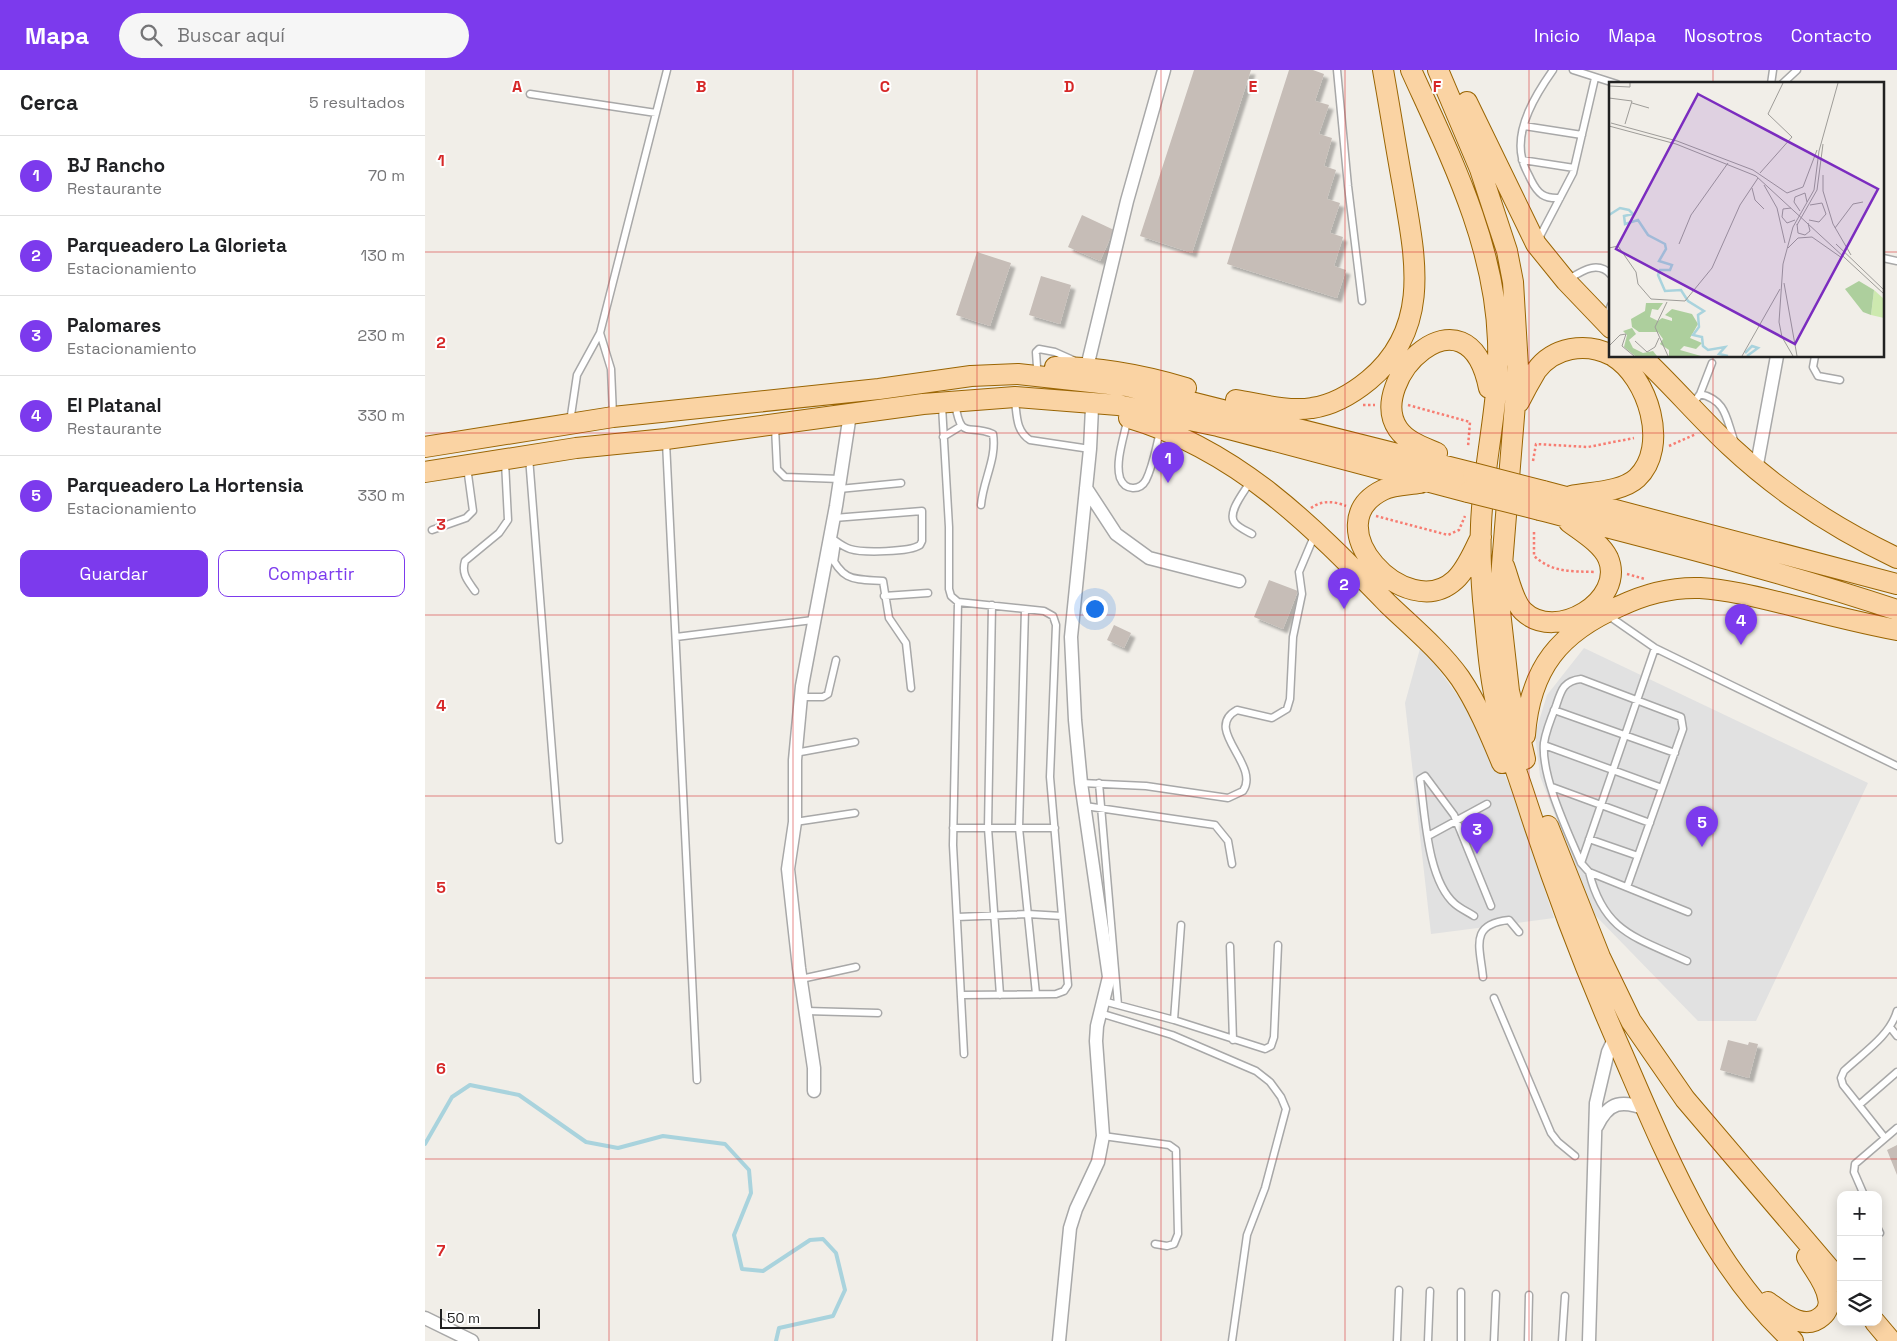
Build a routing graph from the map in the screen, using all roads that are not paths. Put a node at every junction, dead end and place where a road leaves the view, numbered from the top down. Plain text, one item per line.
1 (667, 70) edge
2 (1164, 70) edge
3 (1337, 70) edge
4 (1383, 70) edge
5 (1411, 70) edge
6 (1439, 70) edge
7 (1452, 70) edge
8 (1553, 70) edge
9 (1573, 70) edge
10 (1797, 70) edge
11 (1595, 78) junction
12 (1610, 82) edge
13 (1784, 82) edge
14 (530, 94) dead end
15 (656, 113) junction
16 (1524, 126) junction
17 (1582, 135) junction
18 (1522, 160) junction
19 (1575, 168) junction
20 (1560, 198) junction
21 (1536, 244) junction
22 (1609, 273) edge
23 (1566, 281) junction
24 (1362, 301) dead end
25 (1609, 318) edge
26 (600, 333) junction
27 (1609, 354) edge
28 (1614, 358) edge
29 (1777, 358) edge
30 (1815, 358) edge
31 (1650, 362) edge
32 (1712, 363) dead end
33 (1087, 367) junction
34 (1027, 370) junction
35 (1840, 380) dead end
36 (1015, 397) junction
37 (1696, 400) junction
38 (948, 402) junction
39 (1085, 404) junction
40 (1516, 406) junction
41 (1493, 411) junction
42 (850, 414) junction
43 (613, 418) junction
44 (1127, 418) junction
45 (570, 423) junction
46 (775, 425) junction
47 (961, 426) junction
48 (1161, 429) junction
49 (943, 438) junction
50 (666, 439) junction
51 (425, 447) edge
52 (1090, 449) junction
53 (1738, 453) junction
54 (529, 456) junction
55 (505, 459) junction
56 (467, 465) junction
57 (1756, 470) junction
58 (425, 472) edge
59 (1473, 473) junction
60 (1252, 478) junction
61 (1430, 482) junction
62 (901, 483) dead end
63 (839, 484) junction
64 (1086, 488) junction
65 (1542, 501) junction
66 (981, 505) dead end
67 (1564, 506) junction
68 (834, 518) junction
69 (1309, 524) junction
70 (432, 530) dead end
71 (1252, 534) dead end
72 (1481, 537) junction
73 (831, 543) junction
74 (1897, 558) edge
75 (1501, 559) junction
76 (834, 563) junction
77 (1239, 581) dead end
78 (1897, 584) edge
79 (475, 591) dead end
80 (928, 593) dead end
81 (885, 596) junction
82 (958, 602) junction
83 (993, 605) junction
84 (1025, 608) junction
85 (1897, 610) edge
86 (1603, 613) junction
87 (813, 620) junction
88 (1897, 630) edge
89 (676, 637) junction
90 (1655, 648) junction
91 (836, 660) dead end
92 (911, 688) dead end
93 (801, 697) junction
94 (1637, 700) junction
95 (1554, 710) junction
96 (1625, 736) junction
97 (855, 742) dead end
98 (1544, 745) junction
99 (1524, 752) junction
100 (795, 753) junction
101 (1675, 753) junction
102 (1897, 766) edge
103 (1613, 769) junction
104 (1081, 783) junction
105 (1099, 783) junction
106 (1552, 787) junction
107 (1662, 788) junction
108 (1601, 803) junction
109 (1487, 804) dead end
110 (1085, 806) junction
111 (1101, 807) junction
112 (855, 813) dead end
113 (1456, 820) junction
114 (795, 822) junction
115 (1650, 822) junction
116 (953, 828) junction
117 (988, 828) junction
118 (1019, 828) junction
119 (1055, 828) junction
120 (1428, 836) junction
121 (1589, 839) junction
122 (559, 840) dead end
123 (1638, 856) junction
124 (1581, 863) junction
125 (1232, 864) dead end
126 (1549, 870) junction
127 (1589, 872) junction
128 (1627, 887) junction
129 (1491, 906) dead end
130 (1688, 912) dead end
131 (1028, 914) junction
132 (994, 915) junction
133 (1062, 916) junction
134 (1475, 916) dead end
135 (957, 917) junction
136 (1181, 926) dead end
137 (1519, 932) dead end
138 (1278, 945) dead end
139 (1230, 946) dead end
140 (1687, 960) dead end
141 (855, 967) dead end
142 (1483, 977) dead end
143 (801, 979) junction
144 (1000, 994) junction
145 (1037, 994) junction
146 (962, 995) junction
147 (1494, 998) dead end
148 (1118, 1005) junction
149 (1102, 1007) junction
150 (806, 1011) junction
151 (1897, 1011) edge
152 (878, 1013) dead end
153 (1175, 1020) junction
154 (1890, 1028) junction
155 (1897, 1036) edge
156 (1615, 1038) junction
157 (1233, 1040) junction
158 (964, 1054) dead end
159 (1897, 1072) edge
160 (697, 1080) dead end
161 (814, 1091) dead end
162 (1859, 1106) junction
163 (1647, 1109) junction
164 (1595, 1128) junction
165 (1897, 1128) edge
166 (1103, 1136) junction
167 (1885, 1138) junction
168 (1575, 1156) dead end
169 (1862, 1191) edge
170 (1783, 1214) junction
171 (1155, 1244) dead end
172 (1736, 1275) junction
173 (1840, 1281) edge
174 (1399, 1290) dead end
175 (1430, 1291) dead end
176 (1461, 1292) dead end
177 (1495, 1294) dead end
178 (1529, 1295) dead end
179 (1565, 1296) dead end
180 (425, 1318) edge
181 (1878, 1326) edge
182 (472, 1341) edge
183 (1059, 1341) edge
184 (1232, 1341) edge
185 (1397, 1341) edge
186 (1428, 1341) edge
187 (1461, 1341) edge
188 (1494, 1341) edge
189 (1528, 1341) edge
190 (1562, 1341) edge
191 (1589, 1341) edge
192 (1793, 1341) edge
193 (1891, 1341) edge

1 - 15 lane
2 - 33 street
3 - 24 lane
4 - 33 main road
5 - 41 main road
6 - 40 main road
7 - 21 main road
8 - 16 lane
9 - 11 lane
10 - 13 lane
11 - 12 lane
11 - 17 lane
14 - 15 lane
15 - 26 lane
16 - 17 lane
16 - 18 lane
17 - 19 lane
18 - 19 lane
18 - 20 lane
19 - 20 lane
20 - 21 lane
21 - 23 main road
22 - 23 lane
23 - 25 main road
26 - 43 lane
26 - 45 lane
27 - 40 main road
28 - 67 main road
29 - 57 street
30 - 35 lane
31 - 37 main road
32 - 37 lane
33 - 34 main road
34 - 43 main road
34 - 59 main road
36 - 38 main road
36 - 39 main road
36 - 52 lane
37 - 53 main road
37 - 53 lane
38 - 42 main road
38 - 47 lane
38 - 49 lane
39 - 44 main road
39 - 52 street
39 - 61 main road
40 - 75 main road
41 - 59 main road
41 - 72 main road
42 - 46 main road
42 - 63 street
43 - 45 main road
44 - 48 main road
44 - 48 lane
45 - 51 main road
46 - 50 main road
46 - 63 lane
47 - 49 lane
47 - 66 lane
48 - 60 main road
49 - 82 lane
50 - 54 main road
50 - 89 lane
52 - 64 street
53 - 57 main road
54 - 55 main road
54 - 122 lane
55 - 56 main road
55 - 79 lane
56 - 58 main road
56 - 70 lane
57 - 74 main road
59 - 65 main road, bridge
60 - 69 main road
60 - 71 lane
61 - 65 main road, bridge
61 - 72 main road
62 - 63 lane
63 - 68 street
64 - 77 street
64 - 104 street
65 - 67 main road
67 - 75 main road
67 - 78 main road
67 - 85 main road
68 - 73 street
68 - 73 lane
69 - 105 lane
69 - 126 main road
72 - 126 main road
73 - 76 lane
73 - 76 lane
73 - 87 street
75 - 99 main road
76 - 81 lane
80 - 81 lane
81 - 92 lane
82 - 83 lane
82 - 116 lane
83 - 84 lane
83 - 117 lane
84 - 118 lane
84 - 119 lane
86 - 88 main road
86 - 90 lane
86 - 99 main road
87 - 89 lane
87 - 93 street
89 - 160 lane
90 - 94 lane
90 - 102 lane
91 - 93 lane
93 - 100 street
94 - 95 lane
94 - 96 lane
94 - 101 lane
95 - 96 lane
95 - 98 lane
96 - 101 lane
96 - 103 lane
97 - 100 lane
98 - 103 lane
98 - 106 lane
99 - 170 main road
100 - 114 street
101 - 107 lane
103 - 107 lane
103 - 108 lane
104 - 105 lane
104 - 110 street
105 - 111 lane
106 - 108 lane
106 - 124 lane
107 - 115 lane
108 - 115 lane
108 - 121 lane
109 - 113 lane
110 - 111 lane
110 - 149 street
111 - 125 lane
111 - 148 lane
112 - 114 lane
113 - 120 lane
113 - 120 lane
113 - 129 lane
114 - 143 street
115 - 123 lane
116 - 117 lane
116 - 135 lane
117 - 118 lane
117 - 132 lane
118 - 119 lane
118 - 131 lane
119 - 133 lane
120 - 134 lane
121 - 123 lane
121 - 124 lane
123 - 128 lane
124 - 127 lane
126 - 156 main road
127 - 128 lane
127 - 140 lane
128 - 130 lane
131 - 132 lane
131 - 133 lane
131 - 145 lane
132 - 135 lane
132 - 144 lane
133 - 145 lane
135 - 146 lane
136 - 153 lane
137 - 142 lane
138 - 157 lane
139 - 157 lane
141 - 143 lane
143 - 150 street
144 - 145 lane
144 - 146 lane
146 - 158 lane
147 - 168 lane
148 - 149 lane
148 - 153 lane
149 - 166 street
149 - 184 lane
150 - 152 lane
150 - 161 street
151 - 154 lane
153 - 157 lane
154 - 155 lane
154 - 162 lane
156 - 163 main road
156 - 164 street
159 - 162 lane
162 - 167 lane
163 - 164 street
163 - 172 main road
164 - 191 street
165 - 167 lane
166 - 171 lane
166 - 183 street
167 - 169 lane
170 - 172 main road
170 - 173 main road
172 - 192 main road
174 - 185 lane
175 - 186 lane
176 - 187 lane
177 - 188 lane
178 - 189 lane
179 - 190 lane
180 - 182 street
181 - 193 main road

